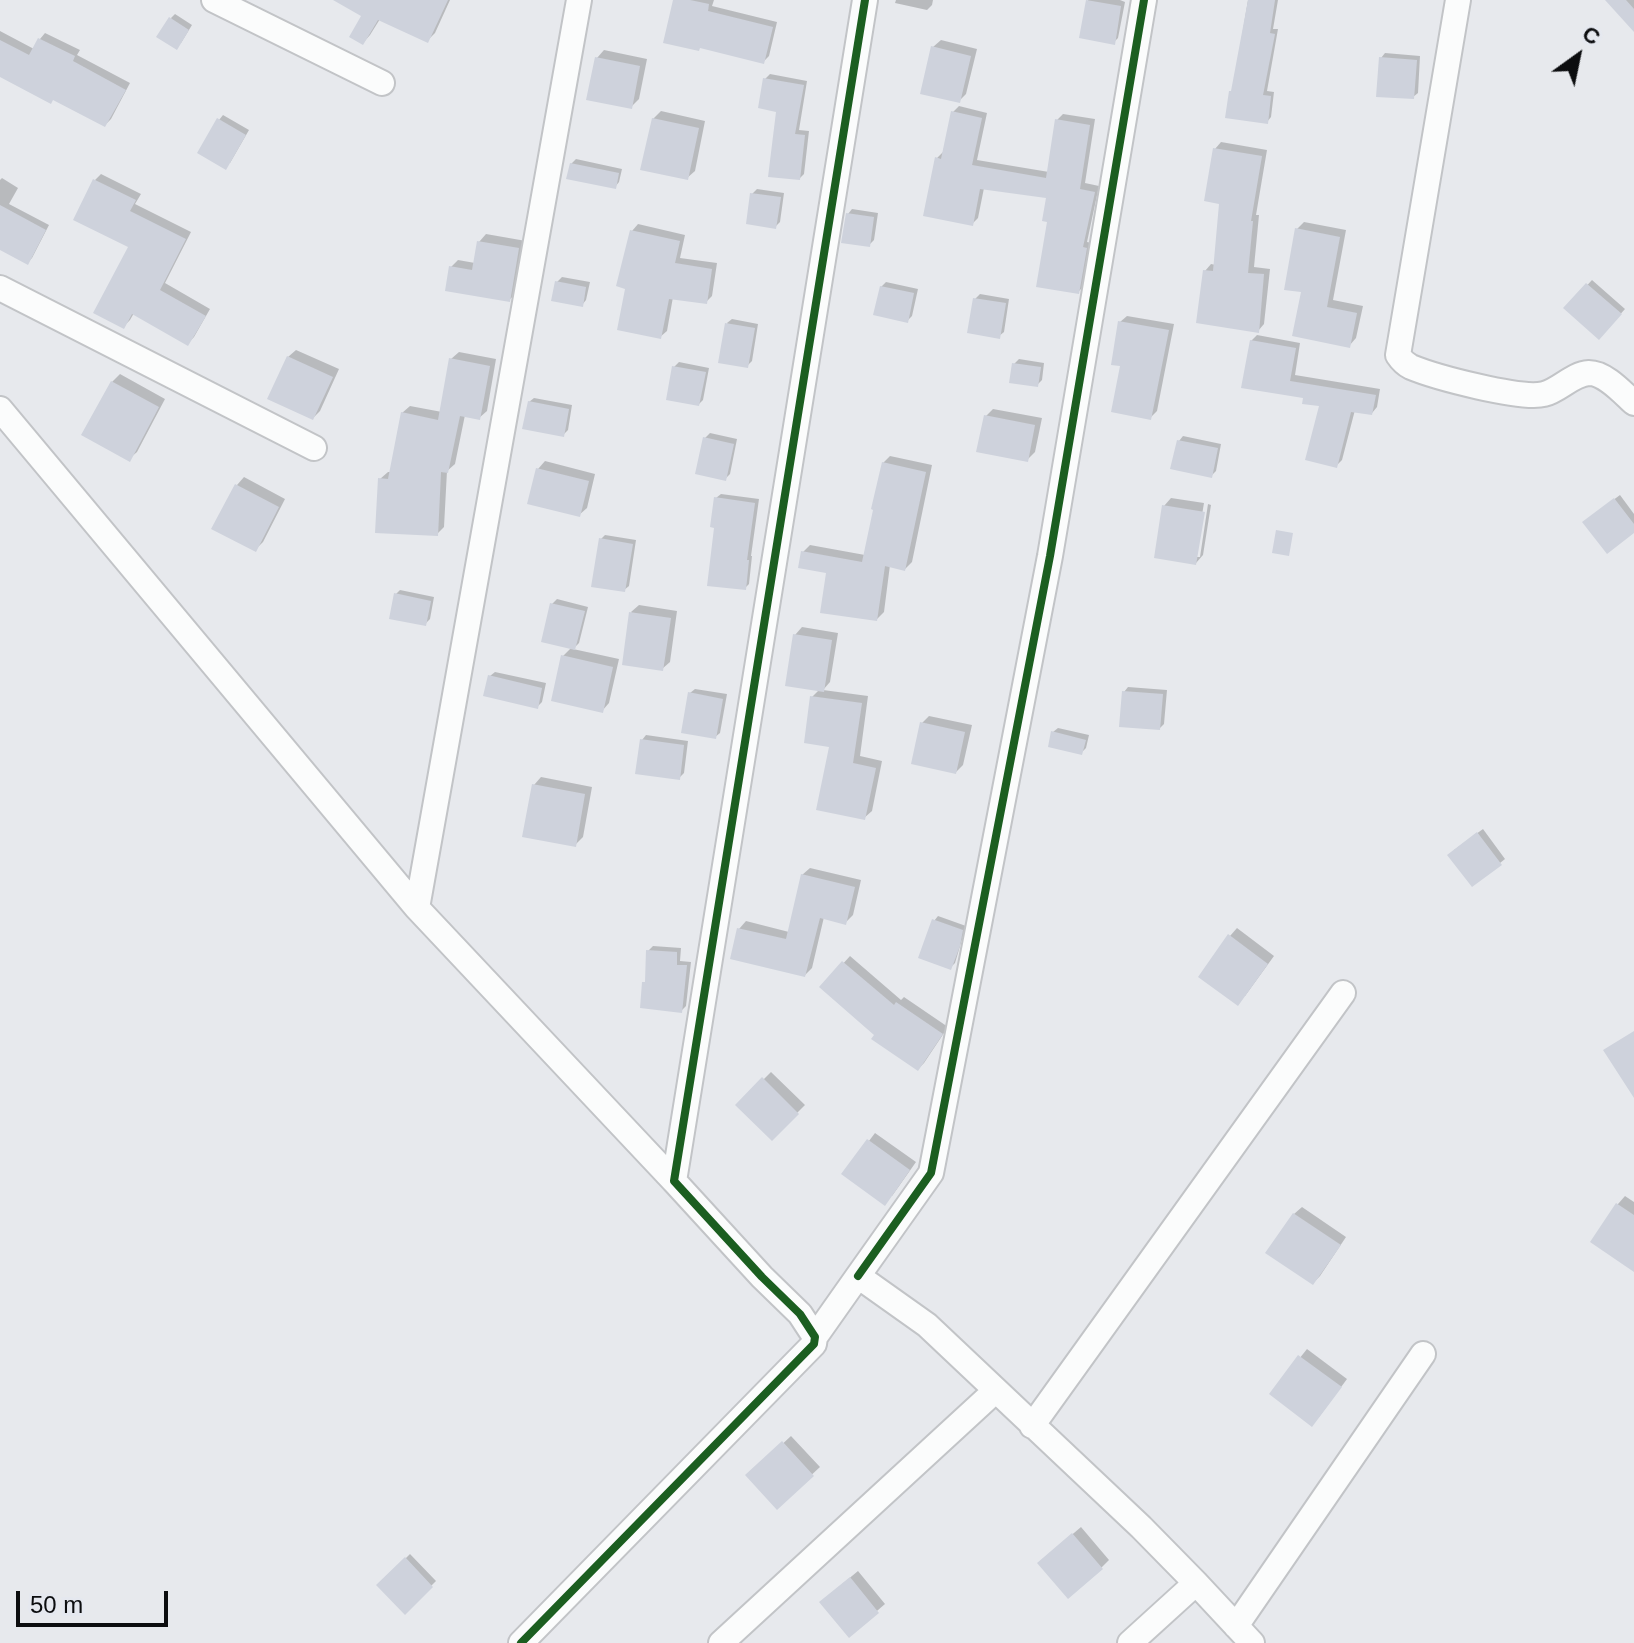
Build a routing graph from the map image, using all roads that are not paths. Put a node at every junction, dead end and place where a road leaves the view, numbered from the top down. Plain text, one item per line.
1 (214, 0) edge
2 (579, 0) edge
3 (865, 0) edge
4 (1144, 0) edge
5 (1458, 0) edge
6 (382, 83) dead end
7 (0, 288) edge
8 (1634, 403) edge
9 (0, 409) edge
10 (314, 448) dead end
11 (417, 908) junction
12 (1343, 993) dead end
13 (674, 1181) junction
14 (858, 1276) junction
15 (815, 1337) junction
16 (1423, 1354) dead end
17 (995, 1391) junction
18 (1032, 1426) junction
19 (1196, 1583) junction
20 (1244, 1634) edge
21 (521, 1643) edge
22 (721, 1643) edge
23 (1130, 1643) edge

1 - 6 street
2 - 11 street
3 - 13 street
4 - 14 street
5 - 8 street
7 - 10 street
9 - 11 street
11 - 13 street
12 - 18 street
13 - 15 street
14 - 15 street
14 - 17 street
15 - 21 street
16 - 20 street
17 - 18 street
17 - 22 street
18 - 19 street
19 - 20 street
19 - 23 street

